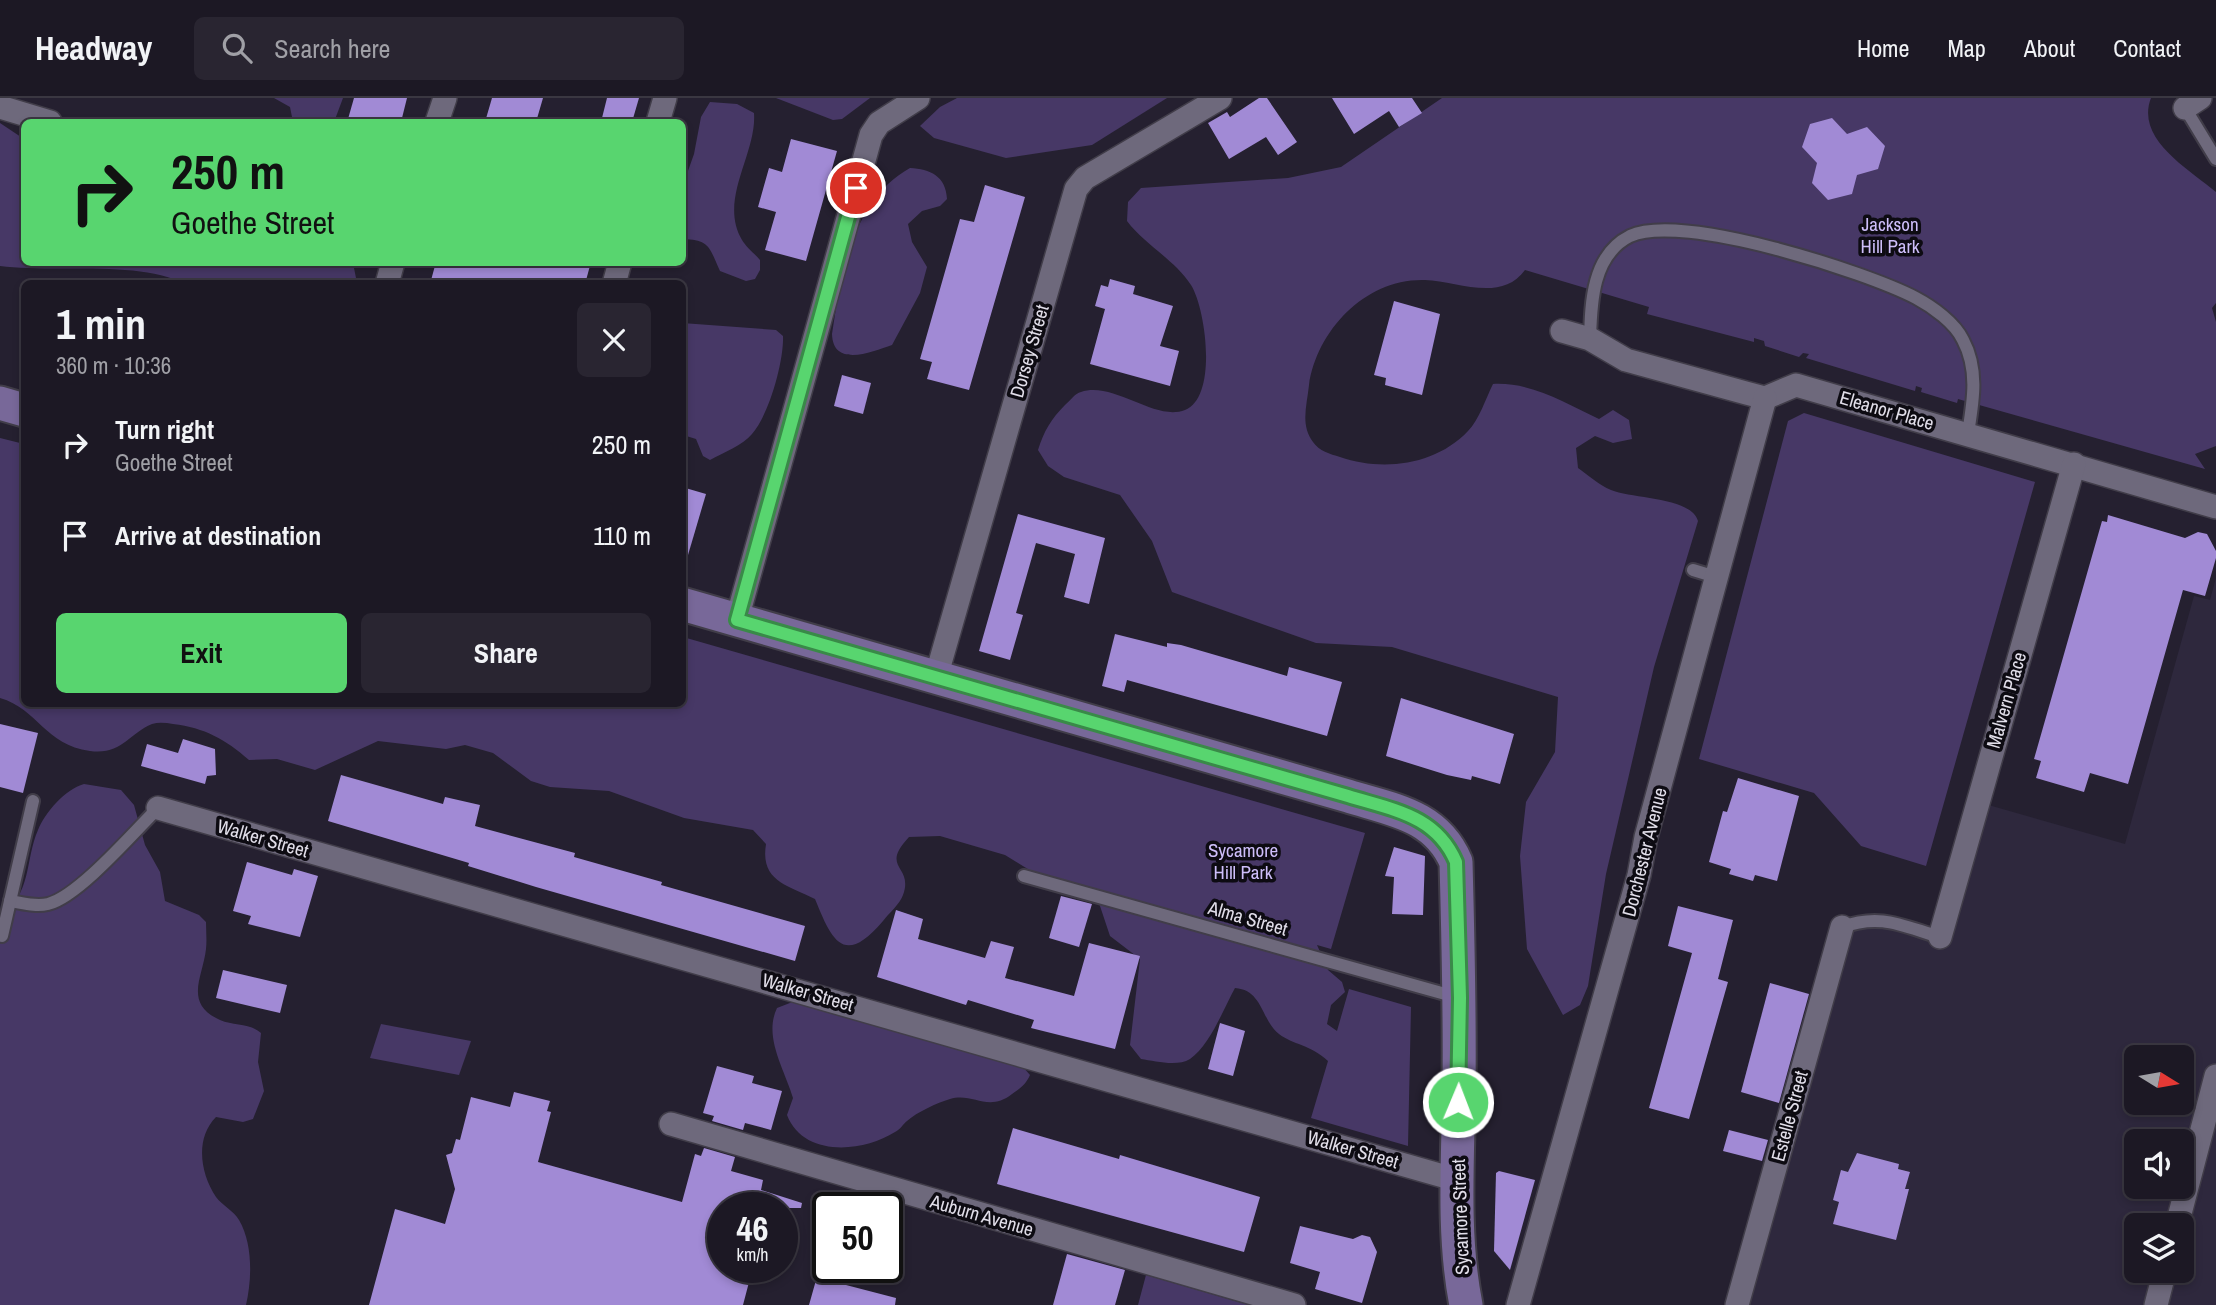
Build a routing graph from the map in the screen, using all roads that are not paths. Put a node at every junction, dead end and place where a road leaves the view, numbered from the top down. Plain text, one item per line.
1 (445, 98) edge
2 (665, 98) edge
3 (918, 98) edge
4 (1220, 98) edge
5 (2193, 103) edge
6 (0, 107) edge
7 (40, 119) edge
8 (438, 119) edge
9 (659, 119) edge
10 (2216, 159) edge
11 (1562, 331) dead end
12 (1590, 339) junction
13 (1765, 398) junction
14 (0, 403) edge
15 (21, 409) edge
16 (1968, 433) junction
17 (2074, 464) junction
18 (2216, 507) edge
19 (1693, 570) dead end
20 (1716, 577) junction
21 (686, 605) edge
22 (737, 620) junction
23 (936, 677) junction
24 (33, 801) dead end
25 (158, 808) joint
26 (1024, 876) dead end
27 (10, 901) junction
28 (1842, 927) joint
29 (2, 936) edge
30 (1940, 937) joint
31 (1460, 998) junction
32 (2216, 1076) edge
33 (671, 1124) dead end
34 (1457, 1180) junction
35 (2180, 1213) edge
36 (2162, 1283) edge
37 (1294, 1305) edge
38 (1466, 1305) edge
39 (1518, 1305) edge
40 (1737, 1305) edge
41 (2156, 1305) edge

1 - 8 street
2 - 9 street
3 - 22 street
4 - 23 street, Dorsey Street
5 - 10 lane
6 - 7 street
11 - 12 street
12 - 13 street
12 - 16 lane
13 - 16 street, Eleanor Place
13 - 20 street, Dorchester Avenue
14 - 15 main road
16 - 17 street, Eleanor Place
17 - 18 street, Eleanor Place
17 - 30 street, Malvern Place
19 - 20 lane
20 - 39 street, Dorchester Avenue
21 - 22 main road, Sycamore Street
22 - 23 main road, Sycamore Street
23 - 31 main road, Sycamore Street
24 - 27 lane
25 - 27 lane
25 - 34 street, Walker Street
26 - 31 lane, Alma Street
27 - 29 lane
28 - 30 lane
28 - 40 street, Estelle Street
31 - 34 main road, Sycamore Street
32 - 35 street
33 - 37 street, Auburn Avenue
34 - 38 main road, Sycamore Street
36 - 41 street

